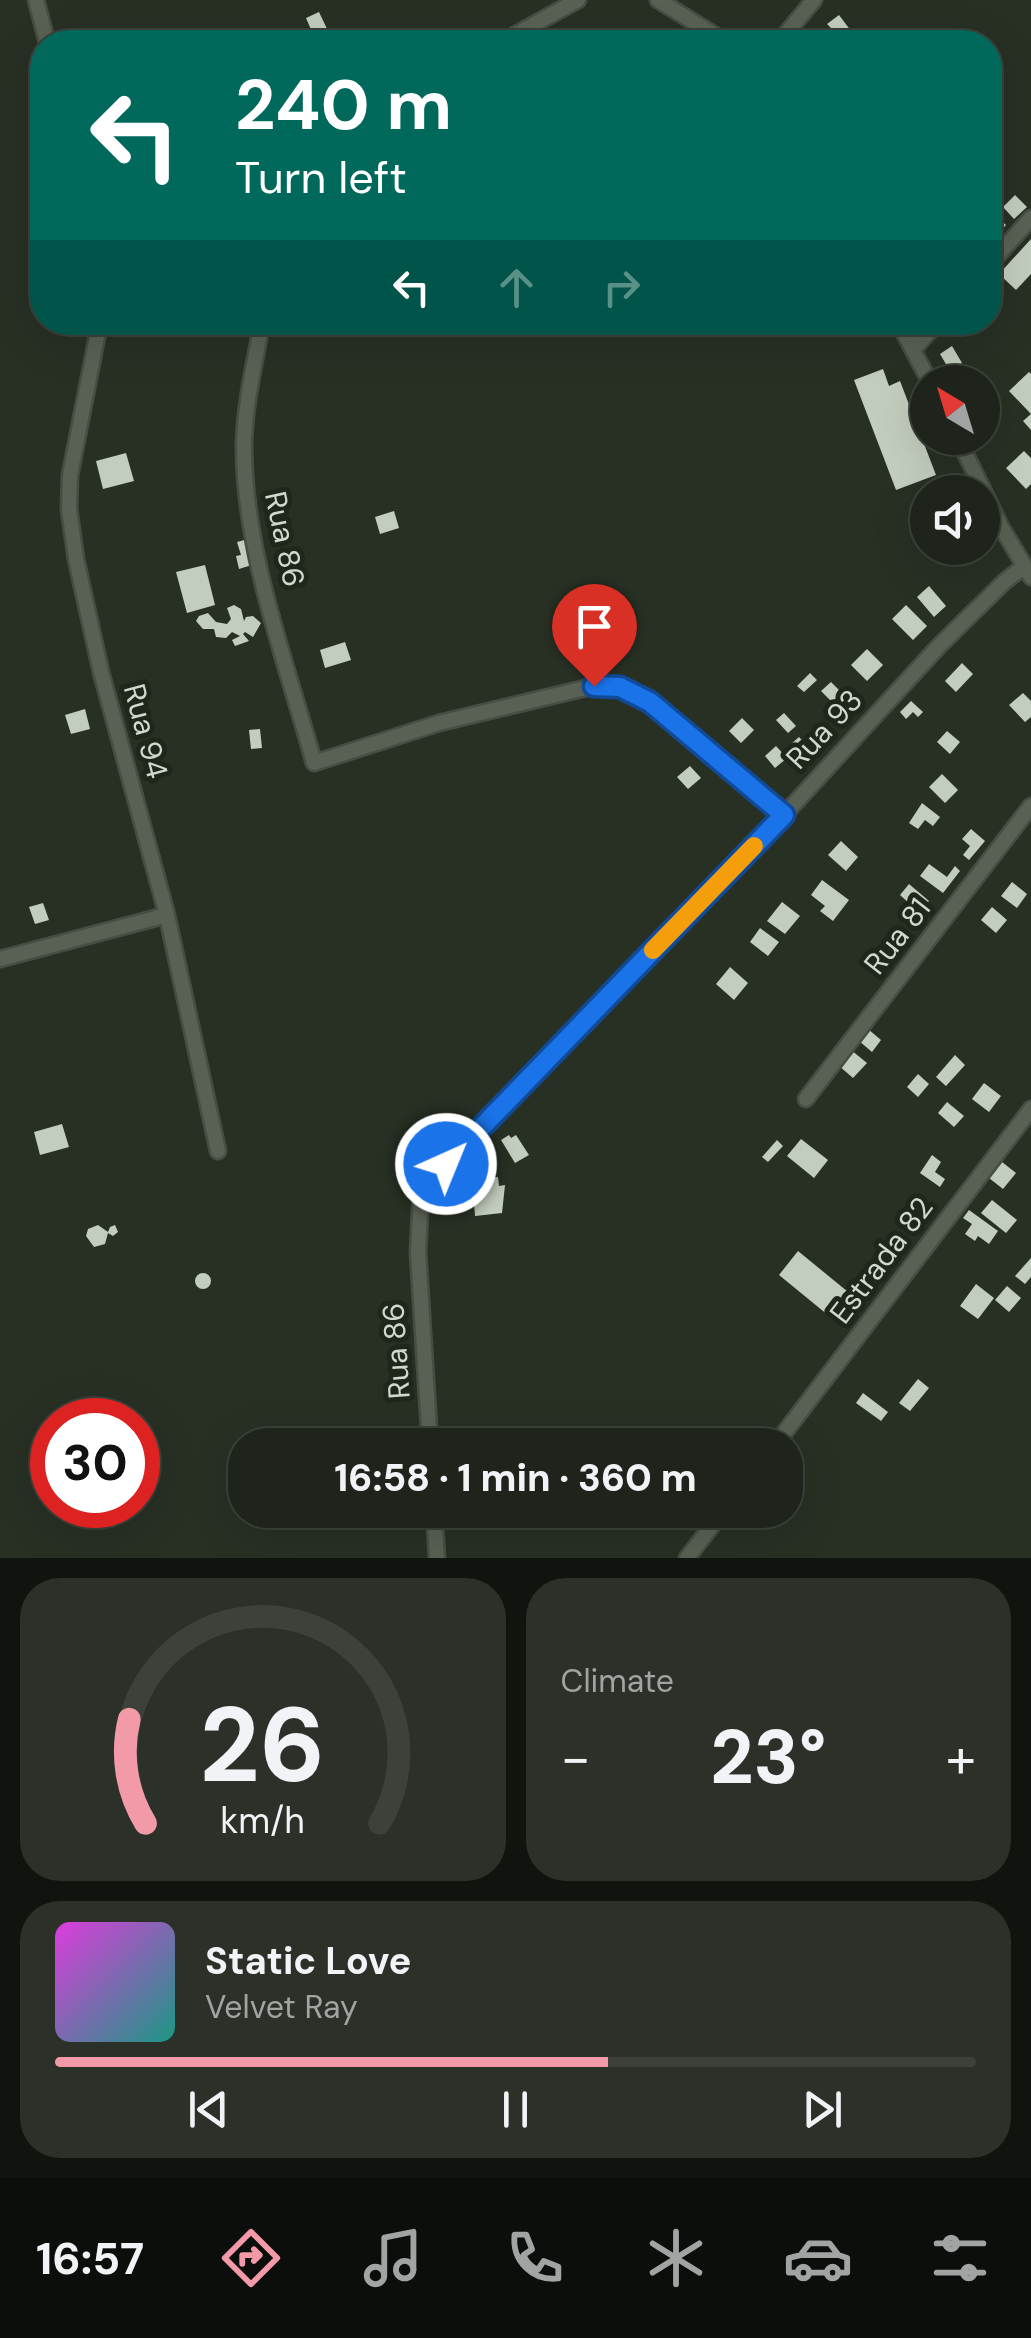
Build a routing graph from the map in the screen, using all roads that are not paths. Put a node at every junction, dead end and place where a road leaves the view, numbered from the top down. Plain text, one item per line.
1 (36, 0) edge
2 (578, 0) edge
3 (658, 0) edge
4 (814, 0) edge
5 (44, 30) edge
6 (524, 30) edge
7 (707, 30) edge
8 (788, 30) edge
9 (1031, 218) edge
10 (1002, 251) edge
11 (97, 335) edge
12 (260, 335) edge
13 (905, 335) edge
14 (926, 335) edge
15 (913, 350) junction
16 (921, 365) edge
17 (967, 455) edge
18 (1027, 572) edge
19 (1031, 806) edge
20 (784, 815) junction
21 (167, 915) junction
22 (0, 959) edge
23 (806, 1099) dead end
24 (1031, 1109) edge
25 (218, 1151) dead end
26 (421, 1193) joint
27 (429, 1428) edge
28 (787, 1428) edge
29 (435, 1528) edge
30 (710, 1528) edge
31 (437, 1558) edge
32 (687, 1558) edge

1 - 5 street
2 - 6 street
3 - 7 street
4 - 8 street
9 - 10 street
11 - 21 street, Rua 94
12 - 20 street, Rua 86
13 - 15 street
14 - 15 street
15 - 16 street
17 - 18 street
18 - 20 street, Rua 93
19 - 23 street, Rua 81
20 - 26 street, Rua 93
21 - 22 street
21 - 25 street, Rua 94
24 - 28 street, Estrada 82
26 - 27 street, Rua 86
29 - 31 street
30 - 32 street

